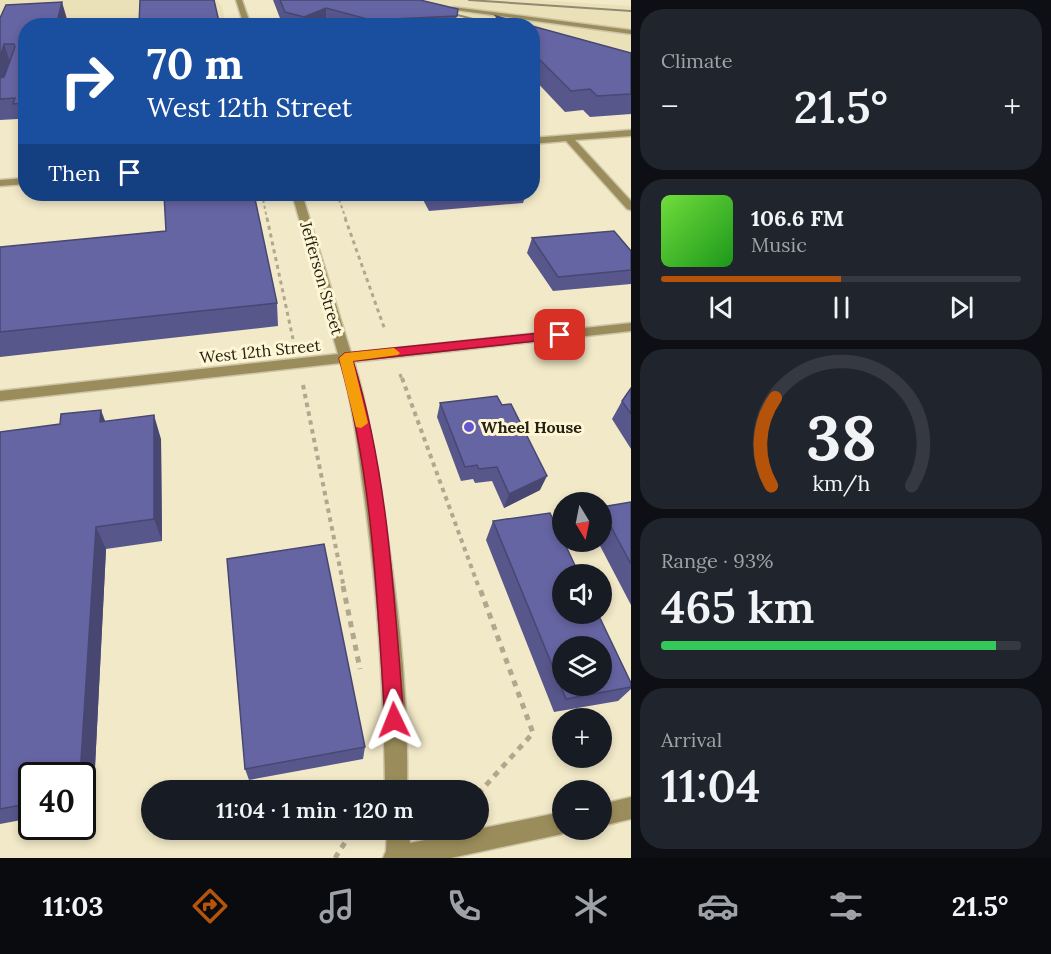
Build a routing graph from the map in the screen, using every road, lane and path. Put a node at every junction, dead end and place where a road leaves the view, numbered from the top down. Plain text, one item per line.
1 (239, 0) edge
2 (456, 8) edge
3 (245, 18) edge
4 (529, 18) edge
5 (540, 20) edge
6 (631, 32) edge
7 (631, 133) edge
8 (568, 138) junction
9 (540, 140) edge
10 (18, 182) edge
11 (0, 183) edge
12 (263, 201) edge
13 (299, 201) edge
14 (339, 201) edge
15 (631, 207) edge
16 (631, 327) edge
17 (385, 330) dead end
18 (294, 344) dead end
19 (345, 358) junction
20 (402, 380) dead end
21 (303, 388) dead end
22 (0, 396) edge
23 (362, 678) dead end
24 (396, 780) edge
25 (489, 781) edge
26 (631, 808) edge
27 (612, 812) edge
28 (552, 825) edge
29 (347, 840) edge
30 (398, 840) edge
31 (335, 858) edge
32 (397, 858) edge

1 - 3 street
2 - 4 street
5 - 6 street
7 - 8 street
8 - 9 street
8 - 15 street
10 - 11 street
12 - 18 path
13 - 19 street, Jefferson Street
14 - 17 path
16 - 19 street, West 12th Street
19 - 22 street, West 12th Street
19 - 24 street, Jefferson Street
20 - 25 path
21 - 23 path
26 - 27 street
28 - 32 street
29 - 31 path
30 - 32 street

